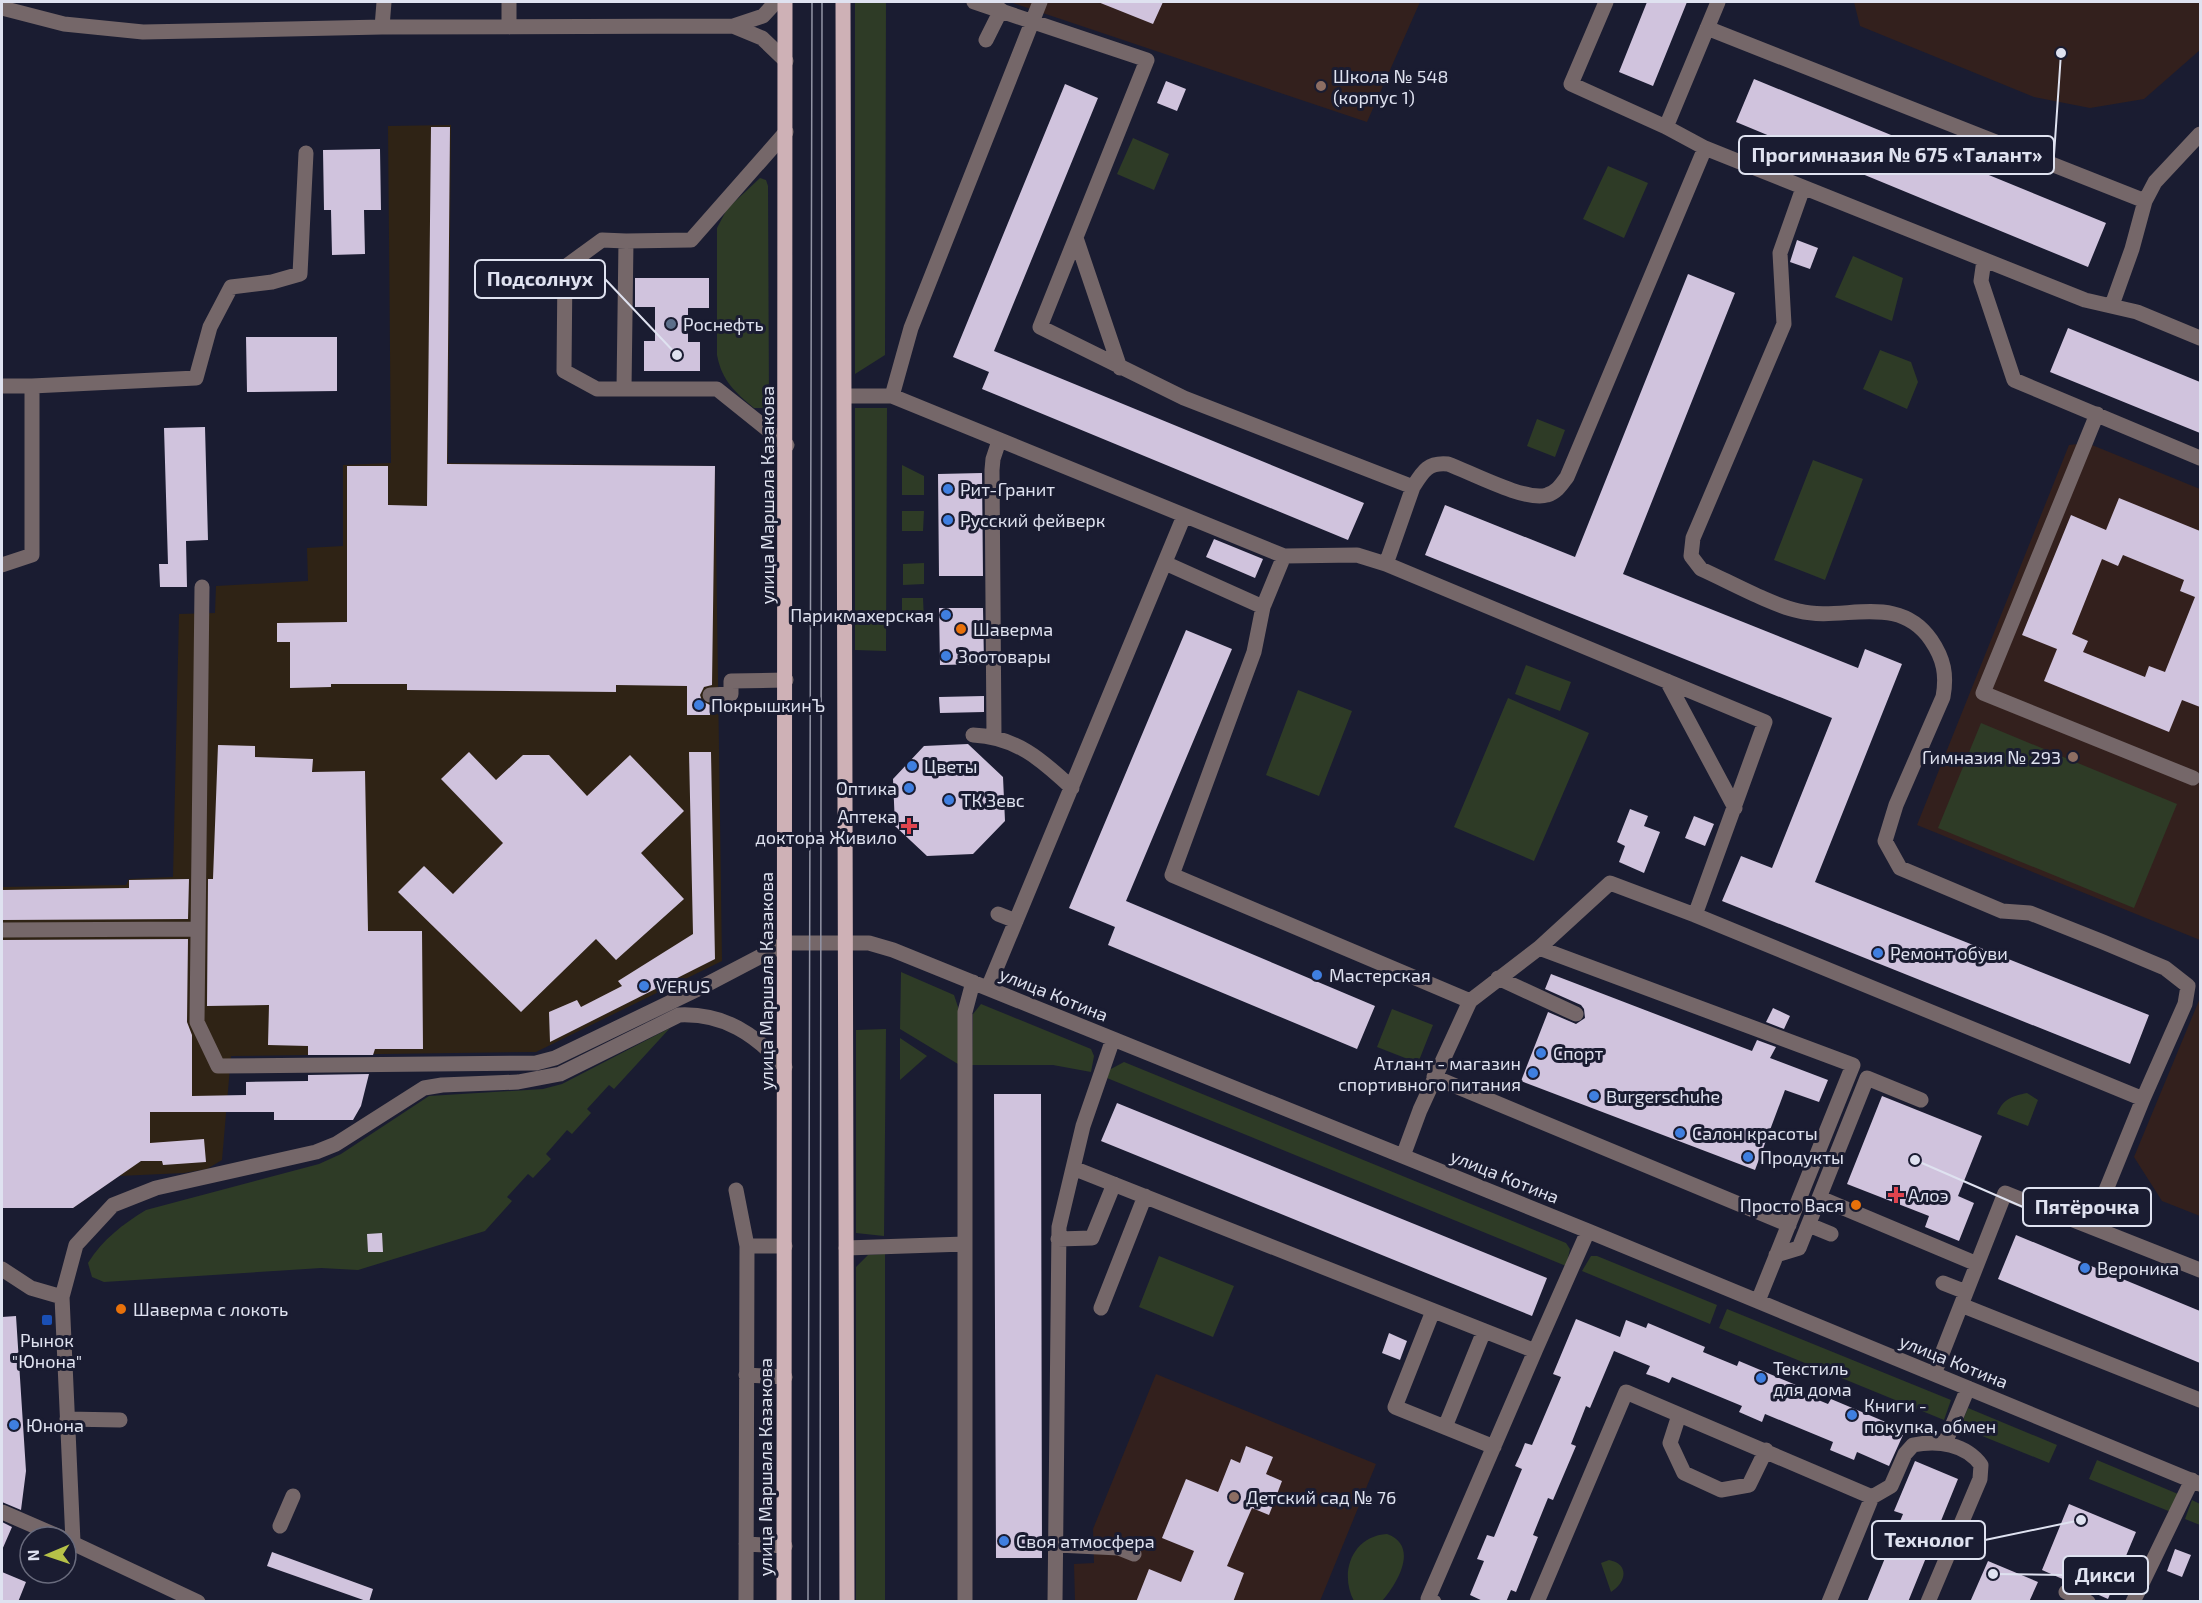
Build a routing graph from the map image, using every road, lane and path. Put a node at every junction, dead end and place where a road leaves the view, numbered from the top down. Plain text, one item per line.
1 (384, 2) edge
2 (509, 2) edge
3 (776, 2) edge
4 (785, 2) edge
5 (843, 2) edge
6 (974, 2) edge
7 (1040, 2) edge
8 (1606, 2) edge
9 (1718, 2) edge
10 (2, 8) edge
11 (1001, 10) junction
12 (1033, 21) junction
13 (733, 26) junction
14 (382, 27) junction
15 (509, 27) junction
16 (1707, 28) junction
17 (986, 40) dead end
18 (786, 61) junction
19 (1666, 127) junction
20 (786, 132) junction
21 (2200, 134) edge
22 (1705, 148) junction
23 (306, 153) dead end
24 (1803, 188) junction
25 (2145, 201) junction
26 (1076, 238) junction
27 (626, 241) junction
28 (1984, 260) junction
29 (2112, 305) junction
30 (2200, 338) edge
31 (1120, 368) junction
32 (2, 386) edge
33 (32, 386) junction
34 (624, 389) junction
35 (845, 396) junction
36 (892, 396) junction
37 (2097, 414) junction
38 (999, 441) junction
39 (787, 445) junction
40 (2200, 458) edge
41 (1413, 487) junction
42 (1184, 516) junction
43 (1284, 556) junction
44 (1165, 563) junction
45 (1386, 564) junction
46 (2, 565) edge
47 (202, 587) dead end
48 (1263, 607) junction
49 (786, 680) junction
50 (1667, 681) junction
51 (710, 695) dead end
52 (973, 735) dead end
53 (994, 736) junction
54 (2193, 778) dead end
55 (1072, 788) junction
56 (1735, 808) junction
57 (998, 914) dead end
58 (1695, 915) junction
59 (1016, 921) junction
60 (198, 929) junction
61 (2, 930) edge
62 (846, 942) junction
63 (786, 943) junction
64 (1539, 948) junction
65 (1498, 978) junction
66 (973, 982) junction
67 (2194, 987) edge
68 (700, 988) junction
69 (988, 988) junction
70 (1470, 1001) junction
71 (1576, 1014) dead end
72 (679, 1015) junction
73 (1113, 1039) junction
74 (785, 1067) junction
75 (1434, 1077) junction
76 (2143, 1099) junction
77 (1922, 1100) dead end
78 (1403, 1156) junction
79 (1073, 1168) junction
80 (1114, 1184) junction
81 (736, 1190) dead end
82 (1145, 1196) junction
83 (1820, 1198) junction
84 (1789, 1225) junction
85 (1809, 1225) junction
86 (2091, 1227) junction
87 (1588, 1231) junction
88 (1831, 1234) dead end
89 (1058, 1239) junction
90 (965, 1244) junction
91 (747, 1245) junction
92 (785, 1246) junction
93 (846, 1248) junction
94 (1776, 1255) junction
95 (1977, 1264) junction
96 (2, 1269) edge
97 (2200, 1270) edge
98 (1943, 1283) dead end
99 (62, 1297) junction
100 (1963, 1299) junction
101 (1758, 1301) junction
102 (1101, 1308) dead end
103 (1433, 1311) junction
104 (1484, 1331) junction
105 (1535, 1351) junction
106 (1934, 1374) junction
107 (746, 1375) junction
108 (785, 1377) junction
109 (1968, 1388) junction
110 (2200, 1400) edge
111 (1679, 1415) junction
112 (67, 1419) junction
113 (120, 1420) dead end
114 (1445, 1427) junction
115 (1945, 1443) junction
116 (1494, 1447) junction
117 (1766, 1450) junction
118 (2196, 1482) edge
119 (293, 1496) dead end
120 (1872, 1497) junction
121 (2, 1512) edge
122 (32, 1525) edge
123 (66, 1525) edge
124 (280, 1526) dead end
125 (746, 1544) junction
126 (1057, 1545) junction
127 (78, 1546) edge
128 (784, 1546) junction
129 (1134, 1554) dead end
130 (2066, 1592) dead end
131 (198, 1602) edge
132 (746, 1602) edge
133 (784, 1602) edge
134 (847, 1602) edge
135 (965, 1602) edge
136 (1055, 1602) edge
137 (1434, 1602) edge
138 (1537, 1602) edge
139 (1829, 1602) edge
140 (1928, 1602) edge
141 (2088, 1602) edge
142 (2133, 1602) edge

1 - 14 street
2 - 15 street
3 - 13 street
4 - 18 main road, улица Маршала Казакова
5 - 35 main road
6 - 11 street
7 - 12 street
8 - 19 street
9 - 16 street
10 - 14 street
11 - 12 street
11 - 17 street
12 - 26 street
12 - 36 street
13 - 15 street
13 - 18 street
14 - 15 street
16 - 19 street
16 - 25 street
18 - 20 main road, улица Маршала Казакова
19 - 22 street
20 - 27 street
20 - 39 main road, улица Маршала Казакова
21 - 25 street
22 - 24 street
22 - 41 street
23 - 33 street
24 - 28 street
24 - 67 street
25 - 29 street
26 - 31 street
26 - 31 street
27 - 34 street
27 - 34 street
28 - 29 street
28 - 37 street
29 - 30 street
31 - 41 street
32 - 33 street
33 - 46 street
34 - 39 street
35 - 36 street
35 - 62 main road
36 - 38 street
37 - 40 street
37 - 54 street
38 - 42 street
38 - 53 street
39 - 49 main road, улица Маршала Казакова
41 - 45 street
42 - 43 street
42 - 44 street
43 - 45 street
43 - 48 street
44 - 48 street
44 - 55 street
45 - 50 street
47 - 60 street
48 - 70 street
49 - 51 street
49 - 63 main road, улица Маршала Казакова
50 - 56 street
50 - 56 street
52 - 53 street
53 - 55 street
55 - 59 street
56 - 58 street
57 - 59 street
58 - 64 street
58 - 76 street
59 - 69 street
60 - 61 street
60 - 68 street
62 - 63 street, улица Котина
62 - 66 street, улица Котина
62 - 93 main road
63 - 68 street
63 - 74 main road, улица Маршала Казакова
64 - 65 street
64 - 84 street
65 - 70 street
65 - 71 street
66 - 69 street, улица Котина
66 - 90 street
67 - 76 street
68 - 72 street
69 - 73 street, улица Котина
70 - 75 street
72 - 74 street
72 - 99 street
73 - 78 street, улица Котина
73 - 79 street
74 - 92 main road, улица Маршала Казакова
75 - 78 street
75 - 84 street
76 - 86 street
77 - 83 street
78 - 87 street, улица Котина
79 - 80 street
79 - 89 street
80 - 82 street
80 - 89 street
81 - 91 street
82 - 102 street
82 - 103 street
83 - 85 street
83 - 95 street
84 - 94 street
85 - 88 street
85 - 94 street
86 - 95 street
86 - 97 street
87 - 101 street, улица Котина
87 - 105 street
89 - 126 street
90 - 93 street
90 - 135 street
91 - 92 street
91 - 107 street
92 - 108 main road, улица Маршала Казакова
93 - 134 main road
94 - 101 street
95 - 100 street
96 - 99 street
98 - 100 street
99 - 112 street
100 - 106 street
100 - 110 street
101 - 106 street, улица Котина
103 - 104 street
103 - 114 street
104 - 105 street
104 - 114 street
105 - 116 street
106 - 109 street, улица Котина
107 - 108 street
107 - 125 street
108 - 128 main road, улица Маршала Казакова
109 - 115 street
109 - 118 street, улица Котина
111 - 117 street
111 - 117 street
111 - 138 street
112 - 113 street
112 - 123 street
114 - 116 street
115 - 120 street
115 - 140 street
116 - 137 street
117 - 120 street
118 - 142 street
119 - 124 street
120 - 139 street
121 - 122 street
125 - 128 street
125 - 132 street
126 - 129 street
126 - 136 street
127 - 131 street
128 - 133 main road, улица Маршала Казакова
130 - 141 street

